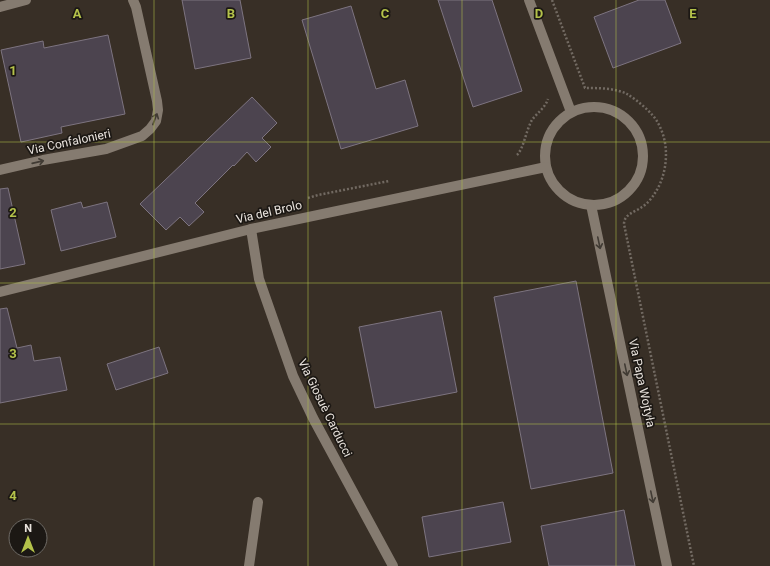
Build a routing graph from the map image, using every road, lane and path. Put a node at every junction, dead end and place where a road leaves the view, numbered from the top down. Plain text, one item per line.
1 (26, 0) edge
2 (133, 0) edge
3 (529, 0) edge
4 (552, 0) edge
5 (0, 6) edge
6 (573, 56) junction
7 (553, 63) junction
8 (547, 93) dead end
9 (571, 112) junction
10 (510, 157) dead end
11 (546, 167) junction
12 (0, 170) edge
13 (395, 180) dead end
14 (304, 199) dead end
15 (591, 205) junction
16 (251, 229) junction
17 (0, 292) edge
18 (258, 502) dead end
19 (249, 566) edge
20 (393, 566) edge
21 (667, 566) edge
22 (694, 566) edge

1 - 5 street
12 -> 2 street, Via Confalonieri
3 - 7 street
4 - 6 path
6 - 7 path
6 - 22 path
7 - 9 street
8 - 10 path
9 - 11 street
9 - 15 street
11 - 15 street
11 - 16 street, Via del Brolo
13 - 14 path
15 -> 21 street, Via Papa Wojtyła
16 - 17 street, Via del Brolo
16 - 20 street, Via Giosuè Carducci
18 - 19 street

